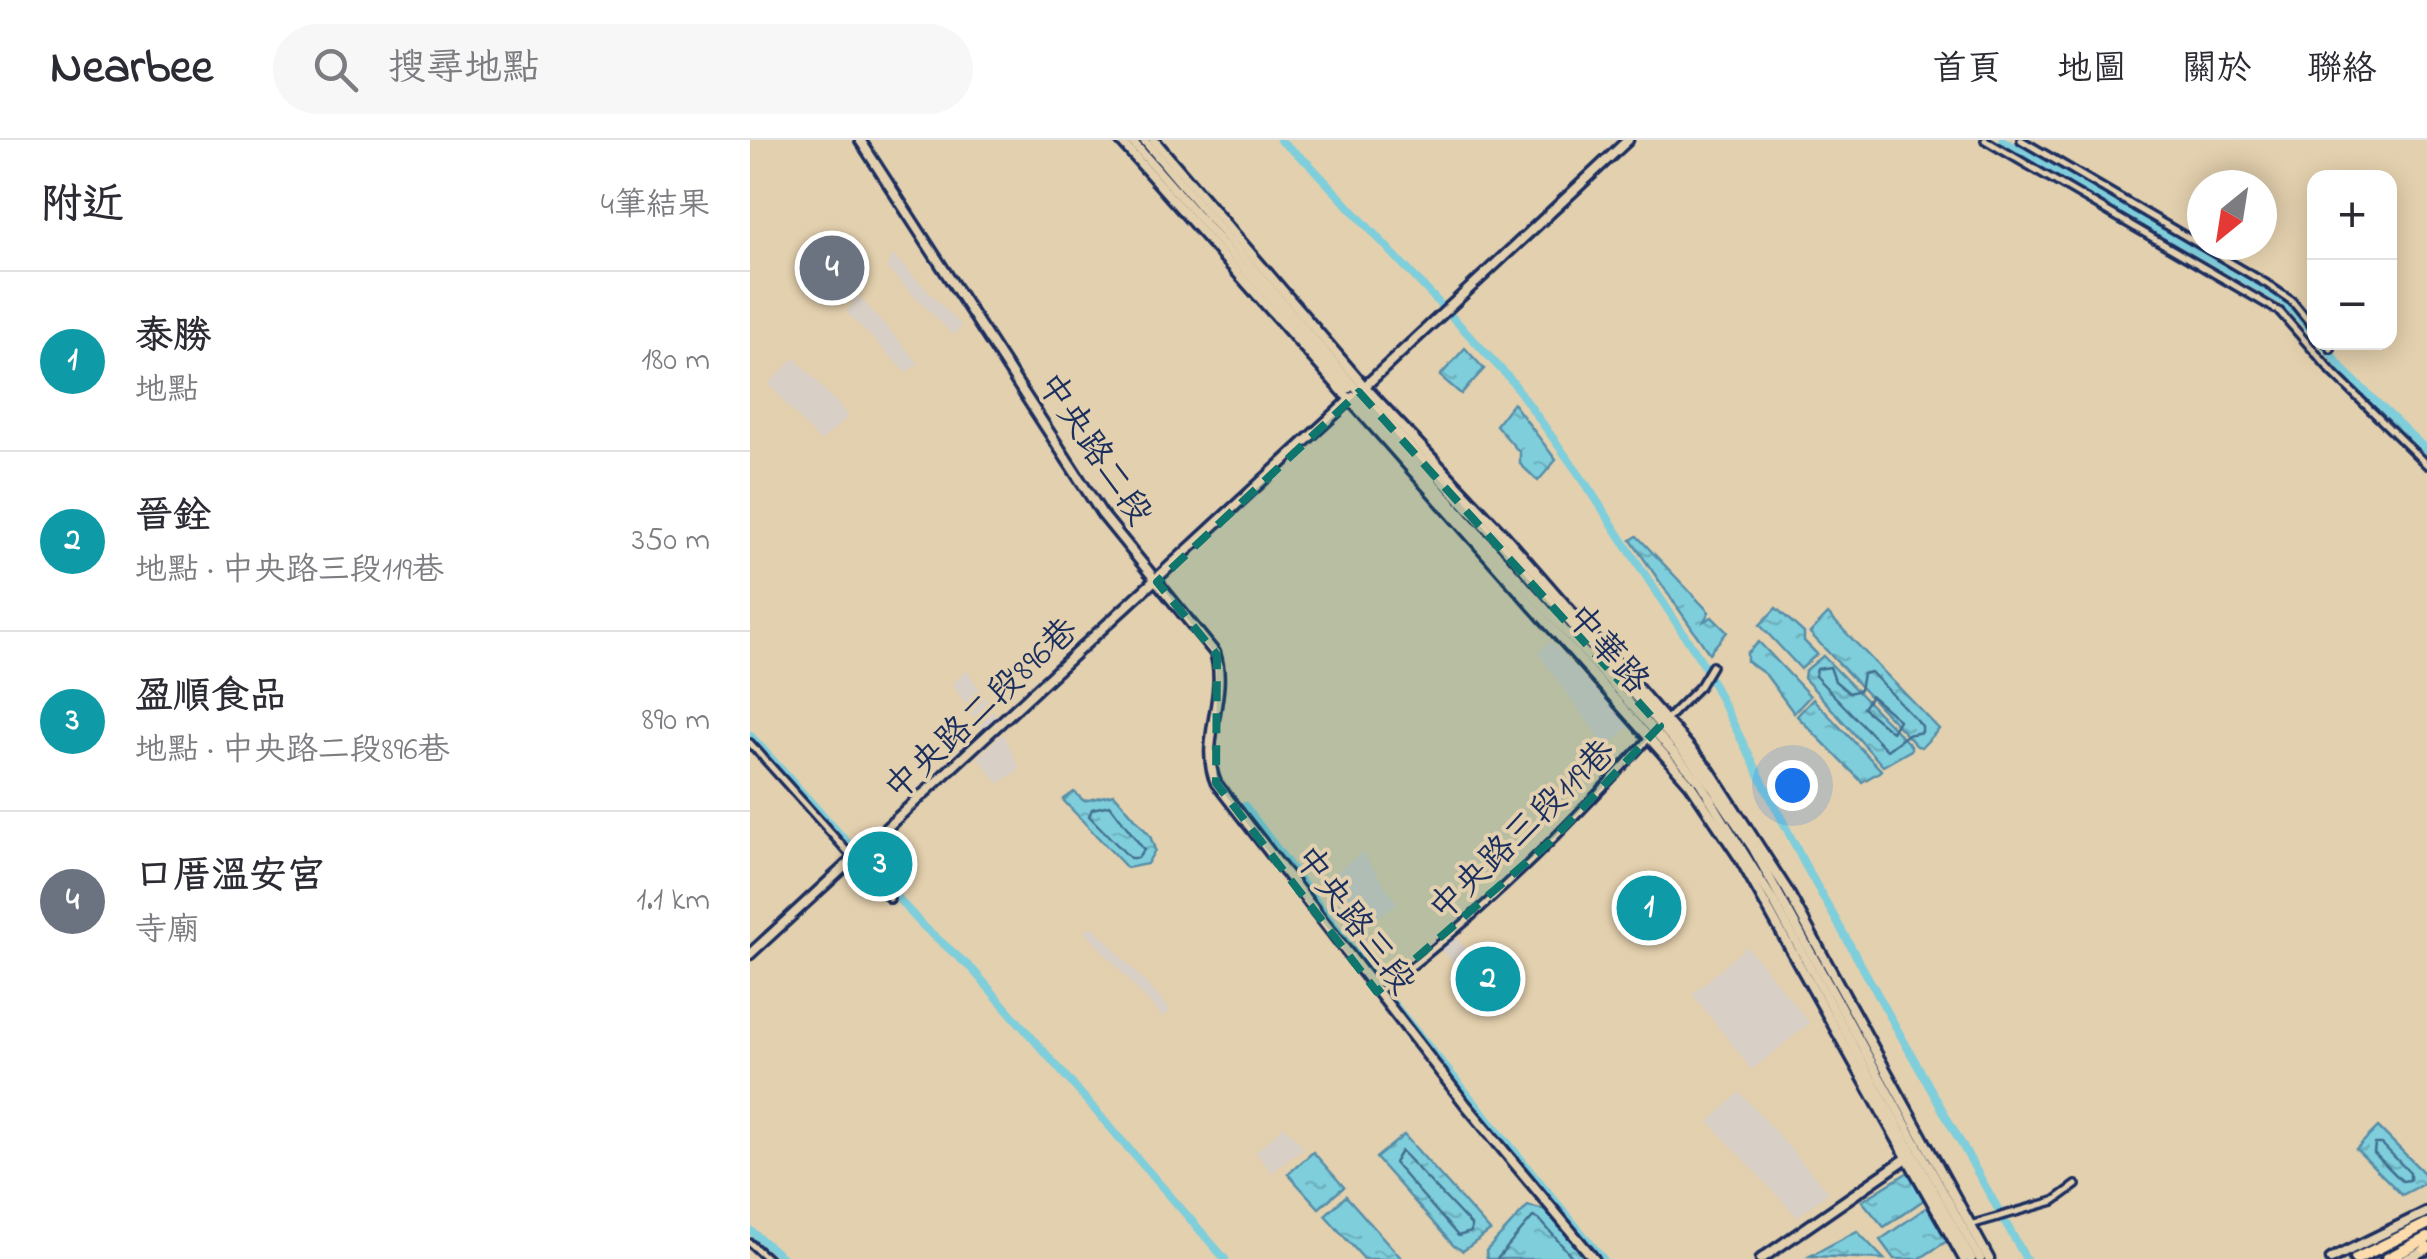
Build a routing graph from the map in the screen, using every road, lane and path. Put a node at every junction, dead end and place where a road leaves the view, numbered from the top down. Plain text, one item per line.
1 (860, 140) edge
2 (1120, 140) edge
3 (1131, 140) edge
4 (1144, 140) edge
5 (1154, 140) edge
6 (1628, 140) edge
7 (1985, 140) edge
8 (2022, 140) edge
9 (2307, 319) edge
10 (1357, 393) junction
11 (2427, 465) edge
12 (1156, 582) junction
13 (1712, 666) dead end
14 (1658, 729) junction
15 (750, 743) edge
16 (1226, 798) joint
17 (855, 860) junction
18 (890, 899) dead end
19 (750, 954) edge
20 (1377, 992) junction
21 (1919, 1156) junction
22 (2076, 1185) dead end
23 (2427, 1212) edge
24 (2427, 1224) edge
25 (1970, 1225) junction
26 (2427, 1238) edge
27 (750, 1243) edge
28 (2427, 1249) edge
29 (2360, 1257) edge
30 (768, 1259) edge
31 (1594, 1259) edge
32 (1761, 1259) edge
33 (1967, 1259) edge
34 (1980, 1259) edge
35 (1988, 1259) edge
36 (2331, 1259) edge
37 (2387, 1259) edge
38 (2406, 1259) edge

1 - 12 main road, 中央路二段
2 - 10 main road, 中華路
3 - 10 main road, 中華路
4 - 10 main road, 中華路
5 - 10 main road, 中華路
6 - 10 main road, 中央路二段896巷
7 - 11 street
8 - 9 street
10 - 12 main road, 中央路二段896巷
10 - 14 main road, 中華路
10 - 14 main road, 中華路
12 - 16 main road, 中央路二段
12 - 17 main road, 中央路二段896巷
13 - 14 street, 中央路三段119巷
14 - 20 street, 中央路三段119巷
14 - 21 main road, 中華路
14 - 21 main road, 中華路
15 - 17 street
16 - 20 main road, 中央路三段
17 - 18 street
17 - 19 main road, 中央路二段896巷
20 - 31 main road, 中央路三段
21 - 25 main road, 中華路
21 - 32 main road
21 - 33 main road, 中華路
21 - 34 main road, 中華路
22 - 25 street
23 - 36 main road
24 - 29 highway
25 - 35 main road, 中華路
26 - 37 highway
27 - 30 street
28 - 38 main road

